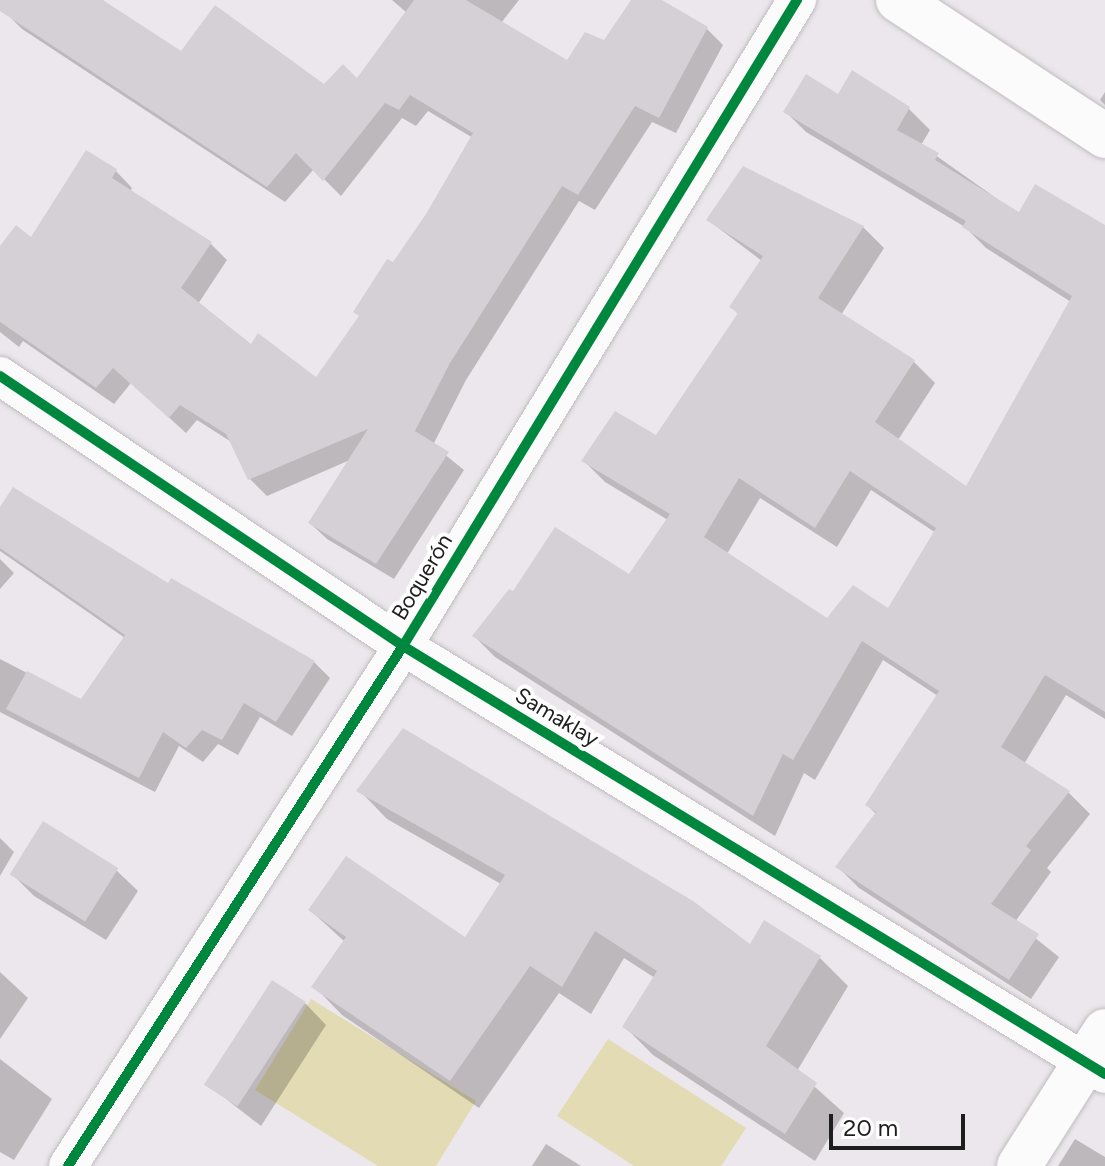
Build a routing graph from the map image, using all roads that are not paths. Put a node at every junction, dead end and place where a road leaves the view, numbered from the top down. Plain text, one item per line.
1 (797, 0) edge
2 (898, 0) edge
3 (1105, 136) edge
4 (0, 376) edge
5 (403, 646) junction
6 (1099, 1056) edge
7 (68, 1166) edge
8 (1019, 1166) edge

1 - 5 street, Boquerón
2 - 3 street
4 - 5 street, Samaklay
5 - 6 street, Samaklay
5 - 7 street, Boquerón
6 - 8 street

